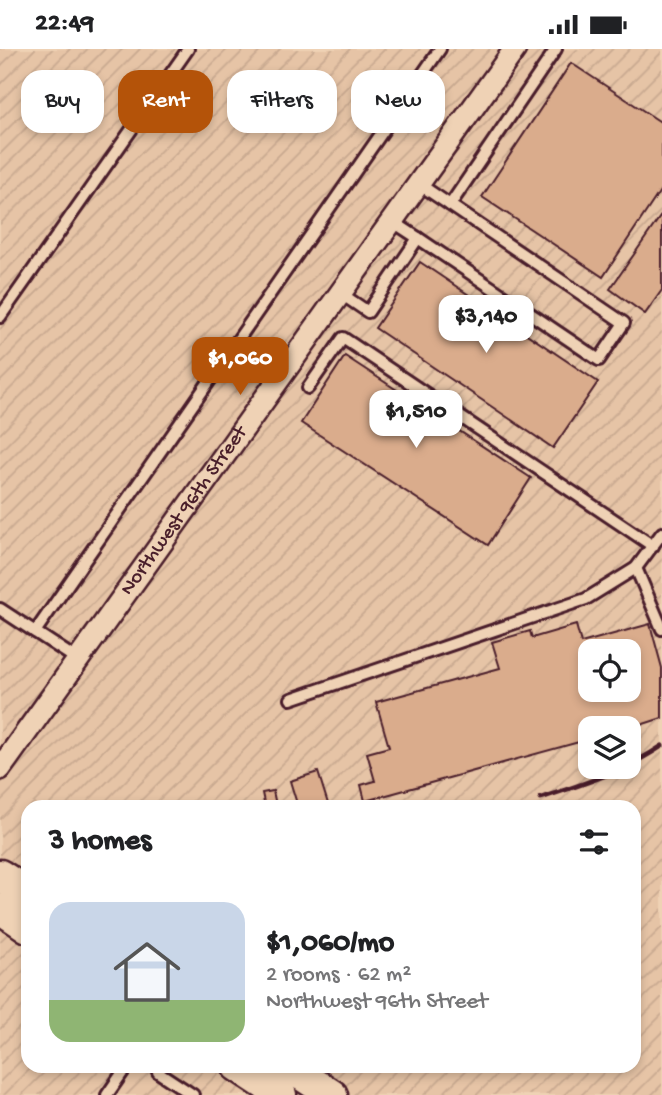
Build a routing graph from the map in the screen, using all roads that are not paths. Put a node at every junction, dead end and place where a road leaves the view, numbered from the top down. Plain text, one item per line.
1 (188, 49) edge
2 (440, 49) edge
3 (515, 49) edge
4 (556, 49) edge
5 (419, 184) junction
6 (450, 205) junction
7 (392, 221) junction
8 (418, 238) junction
9 (340, 293) junction
10 (0, 317) edge
11 (307, 387) dead end
12 (662, 533) edge
13 (653, 546) junction
14 (636, 568) junction
15 (0, 609) edge
16 (662, 629) edge
17 (35, 632) junction
18 (78, 660) junction
19 (291, 699) dead end
20 (0, 769) edge
21 (0, 875) edge
22 (21, 889) edge
23 (0, 908) edge
24 (21, 922) edge
25 (122, 1073) edge
26 (160, 1073) edge
27 (248, 1073) edge
28 (299, 1073) edge
29 (107, 1095) edge
30 (193, 1095) edge
31 (281, 1095) edge
32 (332, 1095) edge

1 - 10 lane
2 - 17 lane
3 - 5 street, Northwest 96th Street
4 - 6 lane
5 - 6 lane
5 - 7 street, Northwest 96th Street
6 - 8 lane
7 - 8 lane
7 - 9 street, Northwest 96th Street
8 - 9 lane
9 - 18 street, Northwest 96th Street
11 - 13 lane
12 - 13 lane
13 - 14 lane
14 - 16 lane
14 - 19 lane
15 - 17 lane
17 - 18 lane
18 - 20 street, Northwest 96th Street
21 - 22 main road
23 - 24 main road
25 - 29 lane
26 - 30 lane
27 - 31 main road
28 - 32 main road

